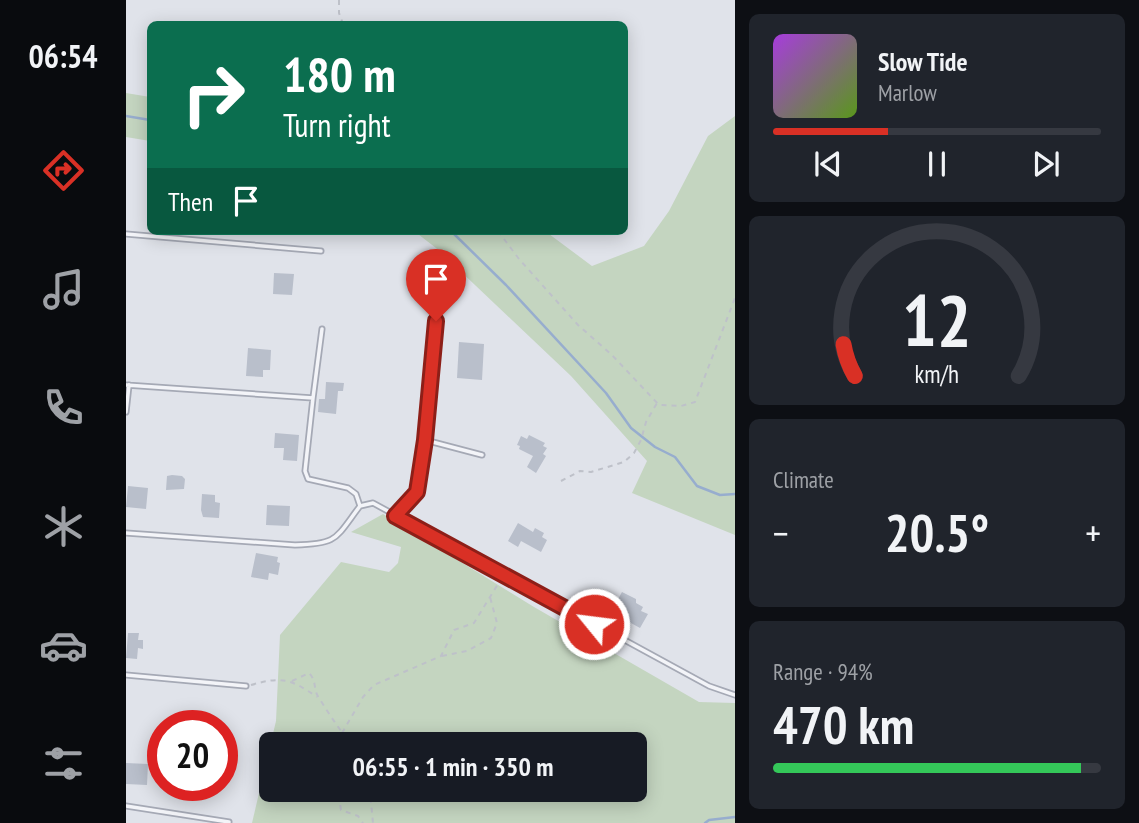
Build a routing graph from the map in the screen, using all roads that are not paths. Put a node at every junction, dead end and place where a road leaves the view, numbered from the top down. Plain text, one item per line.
1 (126, 234) edge
2 (321, 251) dead end
3 (438, 297) dead end
4 (322, 329) dead end
5 (127, 385) edge
6 (313, 398) junction
7 (126, 412) edge
8 (425, 440) junction
9 (482, 455) dead end
10 (360, 506) junction
11 (395, 516) junction
12 (126, 533) edge
13 (126, 675) edge
14 (246, 686) road end
15 (735, 695) edge
16 (126, 806) edge
17 (229, 822) edge

1 - 2 lane
3 - 8 lane
4 - 6 lane
5 - 6 lane
5 - 7 lane
6 - 10 lane
8 - 9 lane
8 - 11 lane
10 - 11 lane
10 - 12 lane
11 - 15 lane
13 - 14 lane
16 - 17 lane

